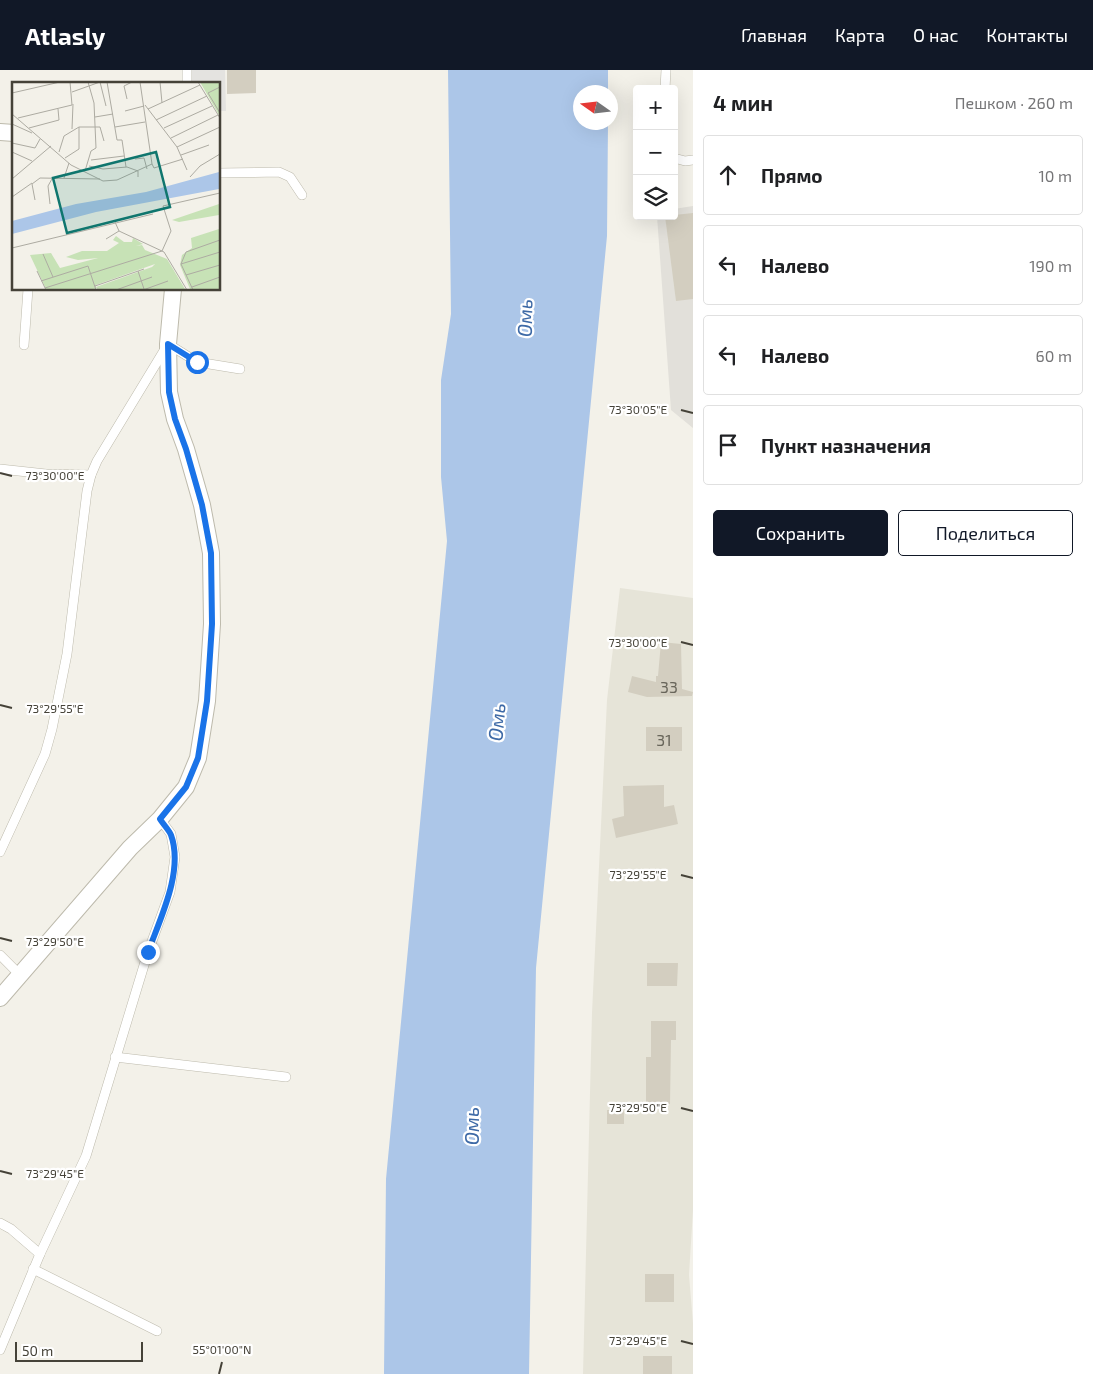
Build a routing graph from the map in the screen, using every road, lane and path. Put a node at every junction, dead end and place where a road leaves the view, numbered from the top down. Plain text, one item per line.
1 (666, 70) edge
2 (665, 85) edge
3 (678, 159) edge
4 (693, 160) edge
5 (220, 173) edge
6 (302, 195) dead end
7 (28, 290) edge
8 (173, 290) edge
9 (168, 344) junction
10 (24, 345) dead end
11 (240, 369) dead end
12 (0, 469) edge
13 (90, 475) junction
14 (160, 819) junction
15 (0, 852) edge
16 (0, 955) edge
17 (19, 974) junction
18 (0, 998) edge
19 (115, 1057) junction
20 (286, 1077) dead end
21 (0, 1223) edge
22 (40, 1254) junction
23 (33, 1269) junction
24 (157, 1331) dead end
25 (0, 1350) edge

1 - 2 lane
3 - 4 lane
5 - 6 lane
7 - 10 lane
8 - 9 street
9 - 11 lane
9 - 13 lane
9 - 14 street
12 - 13 lane
13 - 15 lane
14 - 17 street
14 - 19 lane
16 - 17 lane
17 - 18 street
19 - 20 lane
19 - 22 lane
21 - 22 lane
22 - 23 lane
23 - 24 lane
23 - 25 lane

